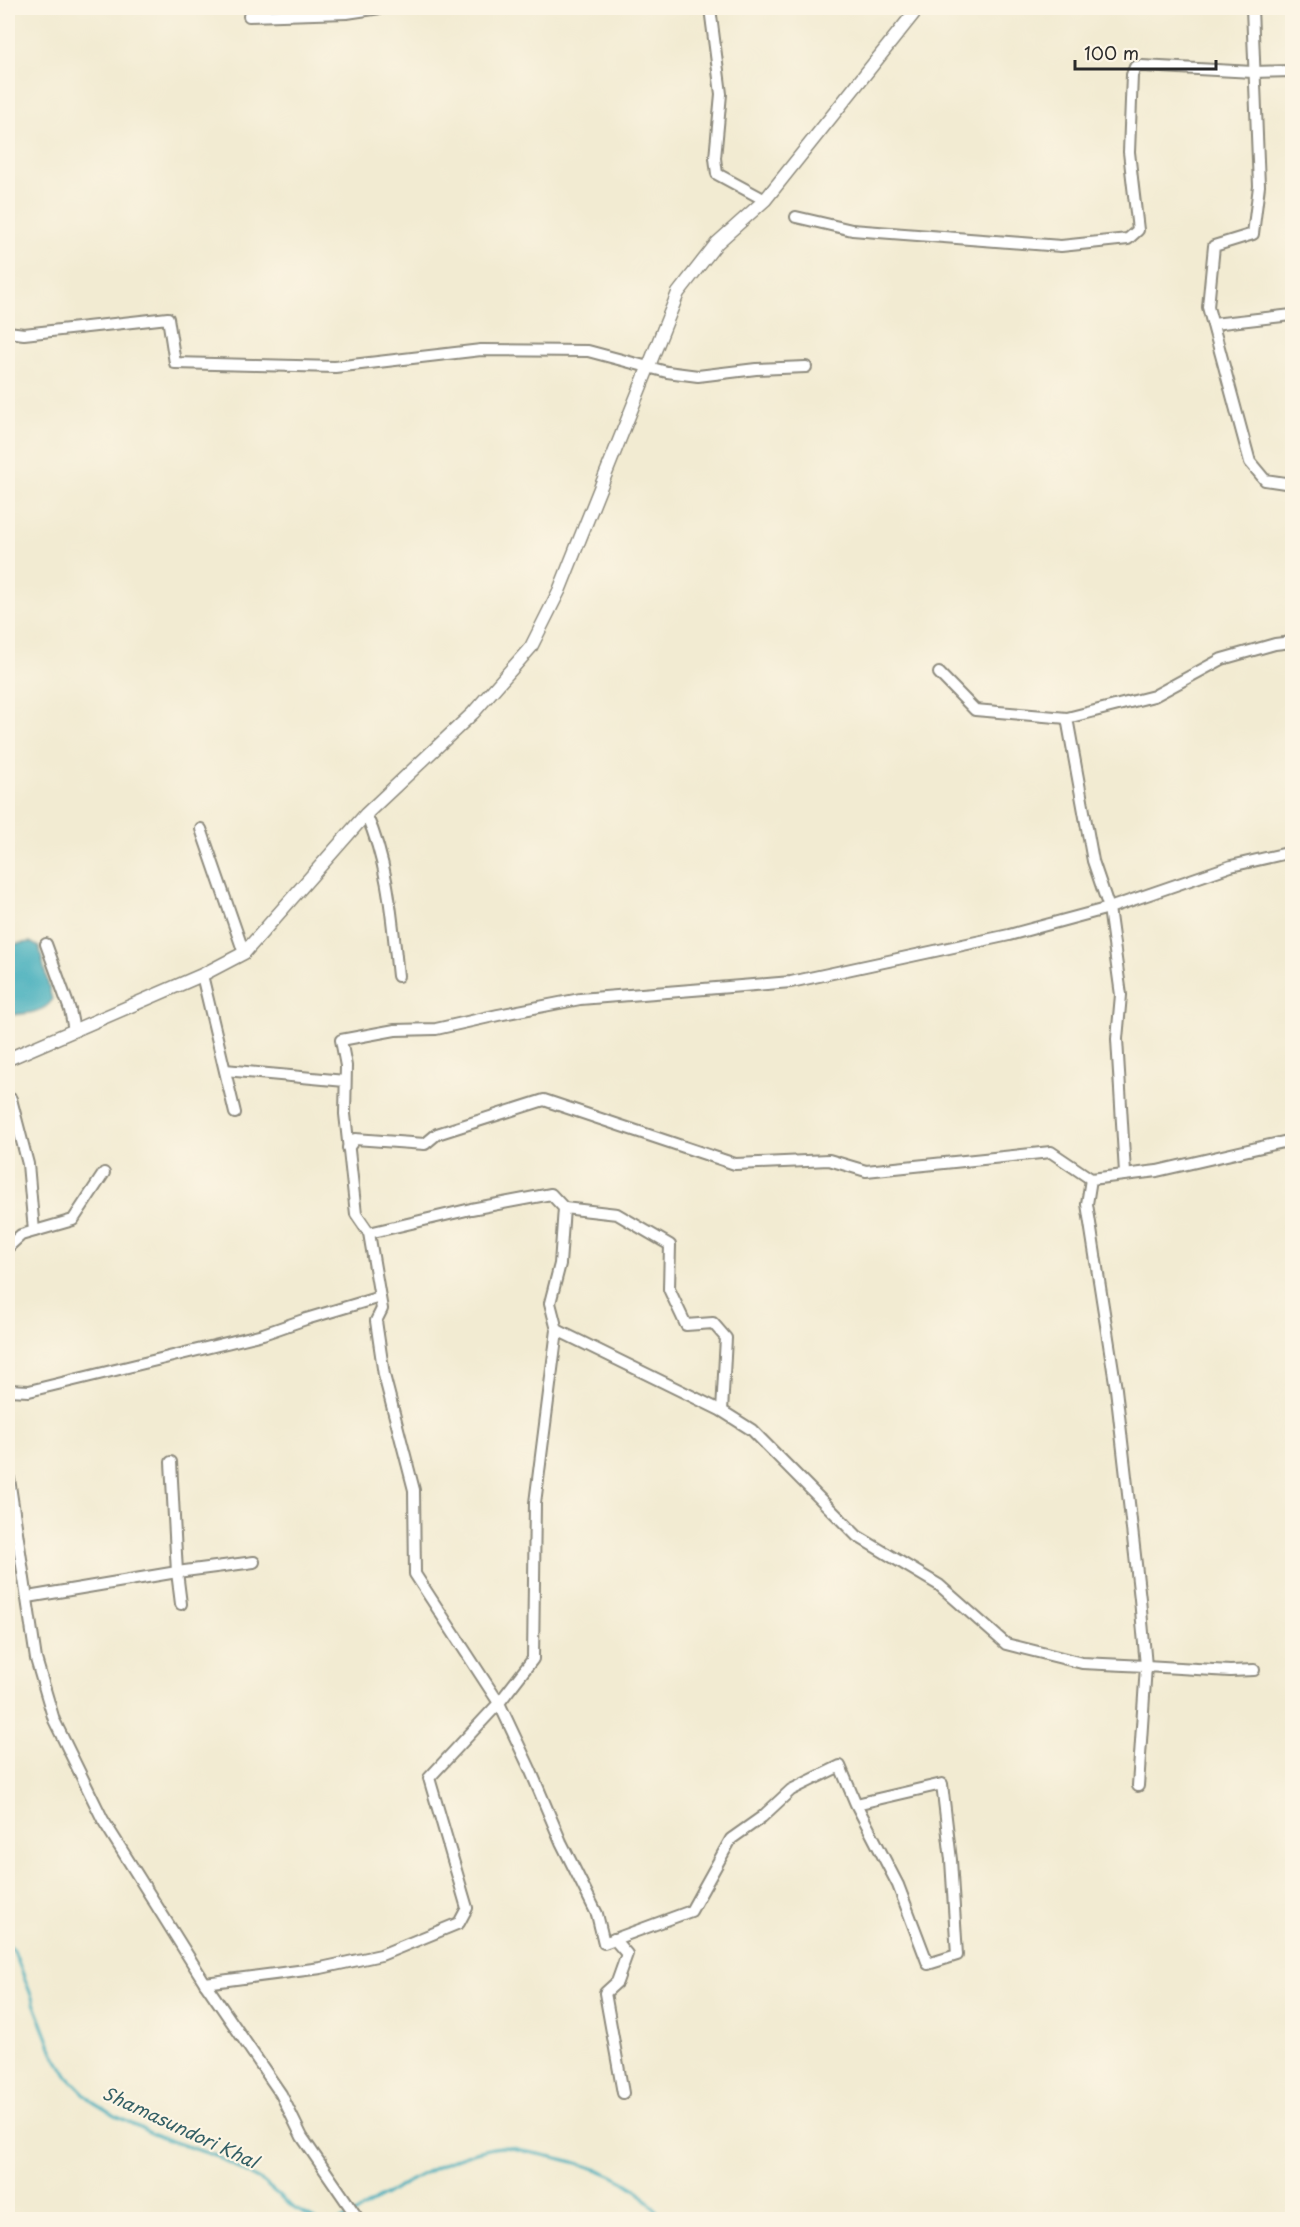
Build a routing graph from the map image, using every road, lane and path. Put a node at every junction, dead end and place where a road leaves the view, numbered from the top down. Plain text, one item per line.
1 (380, 8) edge
2 (710, 8) edge
3 (918, 8) edge
4 (1252, 8) edge
5 (249, 16) dead end
6 (1293, 71) edge
7 (1253, 72) junction
8 (765, 200) junction
9 (796, 217) dead end
10 (1293, 315) edge
11 (1213, 324) junction
12 (8, 332) edge
13 (806, 367) dead end
14 (649, 368) junction
15 (1293, 484) edge
16 (1293, 642) edge
17 (939, 674) dead end
18 (1067, 718) junction
19 (366, 814) junction
20 (201, 830) dead end
21 (1293, 852) edge
22 (1109, 908) junction
23 (46, 944) dead end
24 (244, 953) junction
25 (202, 975) junction
26 (398, 976) dead end
27 (74, 1030) junction
28 (8, 1059) edge
29 (225, 1070) junction
30 (345, 1081) junction
31 (11, 1099) dead end
32 (235, 1113) dead end
33 (1293, 1140) edge
34 (348, 1148) junction
35 (104, 1173) dead end
36 (1125, 1173) junction
37 (1091, 1179) junction
38 (564, 1208) junction
39 (34, 1231) junction
40 (369, 1233) junction
41 (8, 1247) edge
42 (380, 1298) junction
43 (557, 1330) junction
44 (8, 1390) edge
45 (722, 1411) junction
46 (171, 1462) dead end
47 (8, 1472) edge
48 (255, 1562) dead end
49 (177, 1572) junction
50 (28, 1597) junction
51 (181, 1604) dead end
52 (1146, 1666) junction
53 (1254, 1670) dead end
54 (499, 1703) junction
55 (1138, 1786) dead end
56 (856, 1804) junction
57 (614, 1939) junction
58 (206, 1983) junction
59 (624, 2093) dead end
60 (359, 2220) edge

1 - 5 street
2 - 8 street
3 - 8 main road
4 - 7 street
6 - 7 street
7 - 9 street
7 - 11 street
8 - 14 main road
10 - 11 street
11 - 15 street
12 - 14 street
13 - 14 street
14 - 19 main road
16 - 18 street
17 - 18 street
18 - 22 street
19 - 24 main road
19 - 26 street
20 - 24 street
21 - 22 street
22 - 30 street
22 - 36 street
23 - 27 street
24 - 25 main road
25 - 27 main road
25 - 29 street
27 - 28 main road
29 - 30 street
29 - 32 street
30 - 34 street
31 - 39 street
33 - 36 street
34 - 37 street
34 - 40 street
35 - 39 street
36 - 37 street
37 - 52 street
38 - 40 street
38 - 43 street
38 - 45 street
39 - 41 street
40 - 42 street
42 - 44 street
42 - 54 street
43 - 45 street
43 - 54 street
45 - 52 street
46 - 49 street
47 - 50 street
48 - 49 street
49 - 50 street
49 - 51 street
50 - 58 street
52 - 53 street
52 - 55 street
54 - 57 street
54 - 58 street
56 - 56 street
56 - 57 street
57 - 59 street
58 - 60 street

